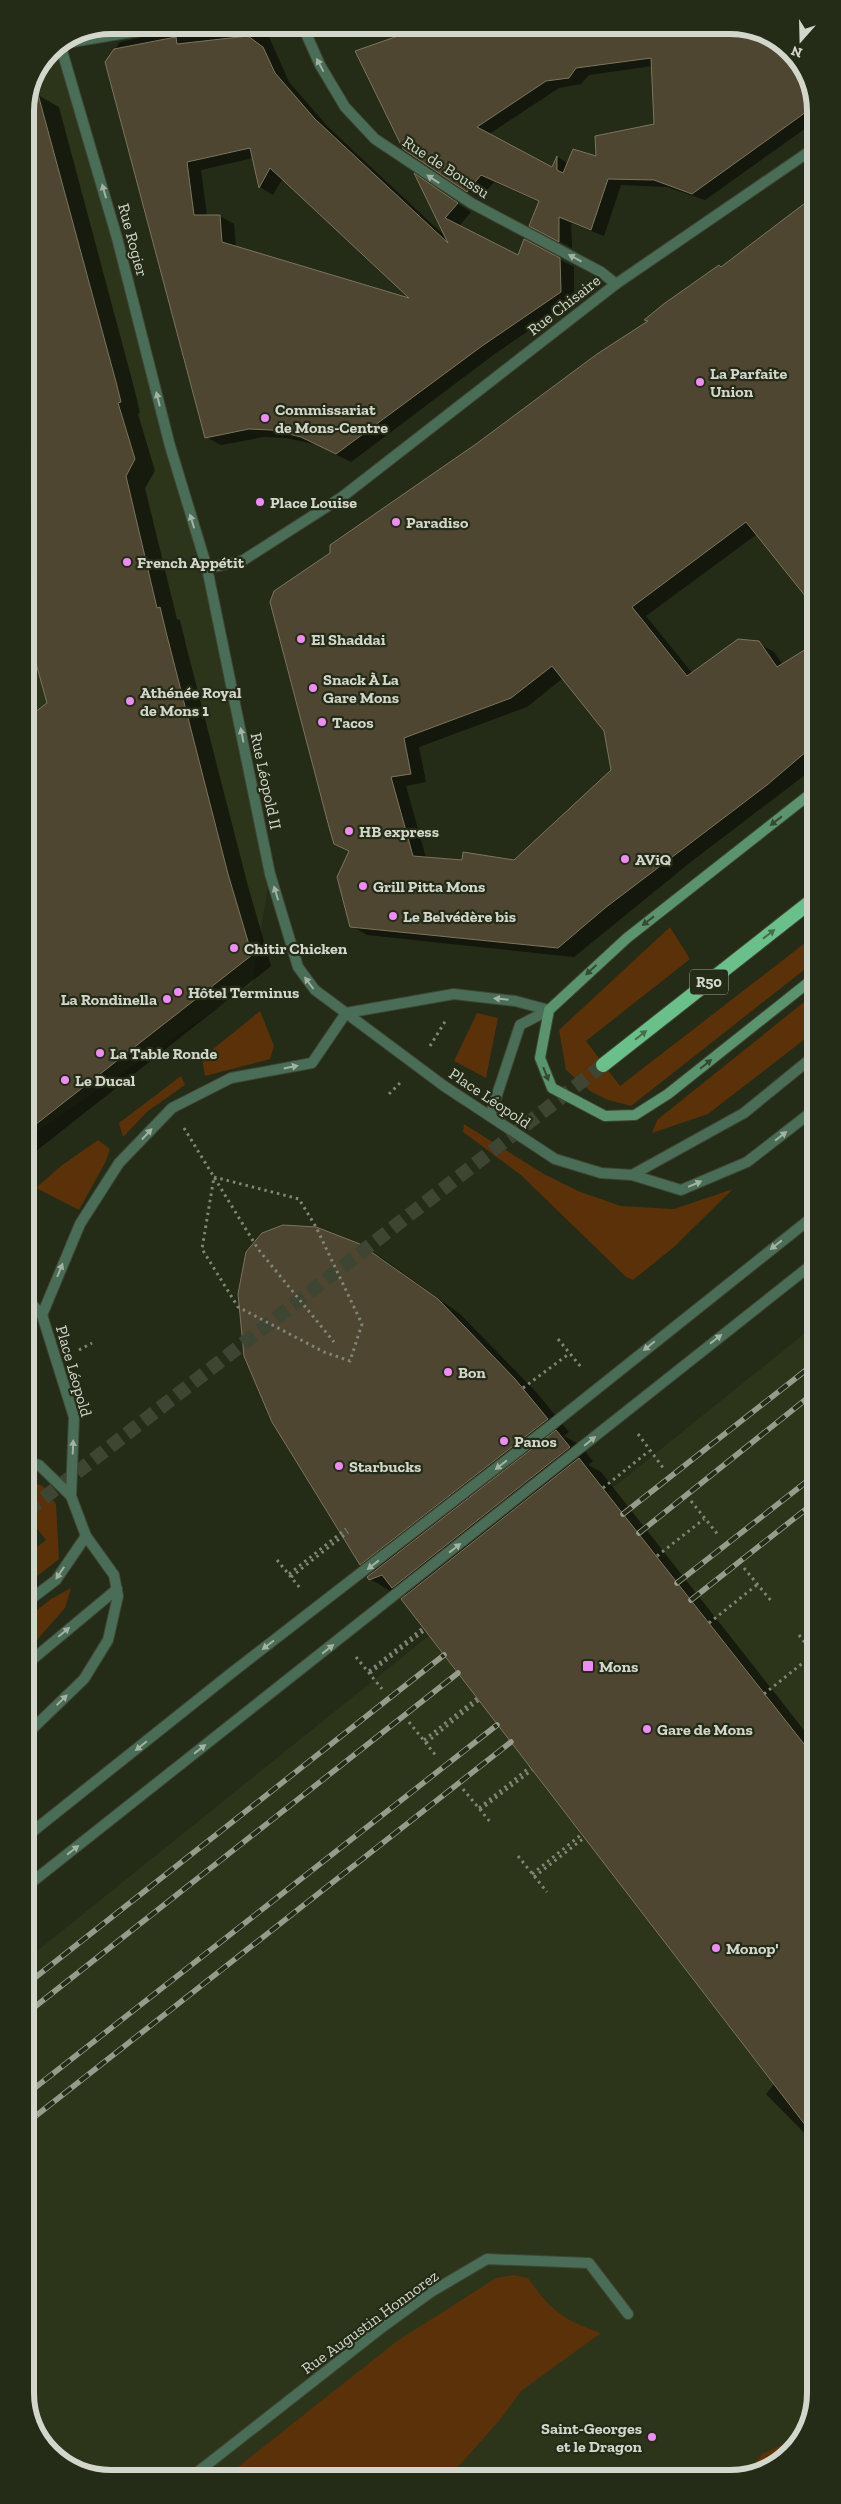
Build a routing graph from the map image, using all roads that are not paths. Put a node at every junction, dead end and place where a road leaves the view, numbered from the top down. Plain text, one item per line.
1 (120, 34) edge
2 (306, 34) edge
3 (80, 41) edge
4 (62, 51) edge
5 (807, 153) edge
6 (616, 284) junction
7 (207, 568) junction
8 (807, 797) edge
9 (807, 905) edge
10 (290, 940) joint
11 (807, 984) edge
12 (548, 1010) junction
13 (346, 1013) junction
14 (807, 1062) edge
15 (603, 1065) tunnel mouth
16 (490, 1116) junction
17 (807, 1116) edge
18 (632, 1175) junction
19 (807, 1221) edge
20 (807, 1268) edge
21 (34, 1307) edge
22 (42, 1315) junction
23 (34, 1464) edge
24 (71, 1496) junction
25 (86, 1536) junction
26 (117, 1588) junction
27 (34, 1597) edge
28 (34, 1658) edge
29 (34, 1727) edge
30 (34, 1830) edge
31 (34, 1880) edge
32 (628, 2314) dead end
33 (200, 2470) edge

1 - 3 street
6 -> 2 street, Rue de Boussu
7 -> 4 street, Rue Rogier
5 - 6 street, Rue Chisaire
6 - 7 street, Rue Chisaire
10 -> 7 street, Rue Léopold II
8 -> 12 main road
15 -> 9 highway, R50
13 -> 10 street, Place Léopold
12 -> 11 main road
12 -> 13 street
12 - 16 street
13 - 16 street, Place Léopold
22 -> 13 street, Place Léopold
14 - 18 street
16 - 18 street, Place Léopold
18 -> 17 street, Place Léopold
19 -> 30 street
31 -> 20 street
21 - 22 street, Place Léopold
24 -> 22 street, Place Léopold
23 - 24 street
24 - 25 street
25 - 26 street
25 -> 27 street
28 -> 26 street
29 -> 26 street
32 - 33 street, Rue Augustin Honnorez

